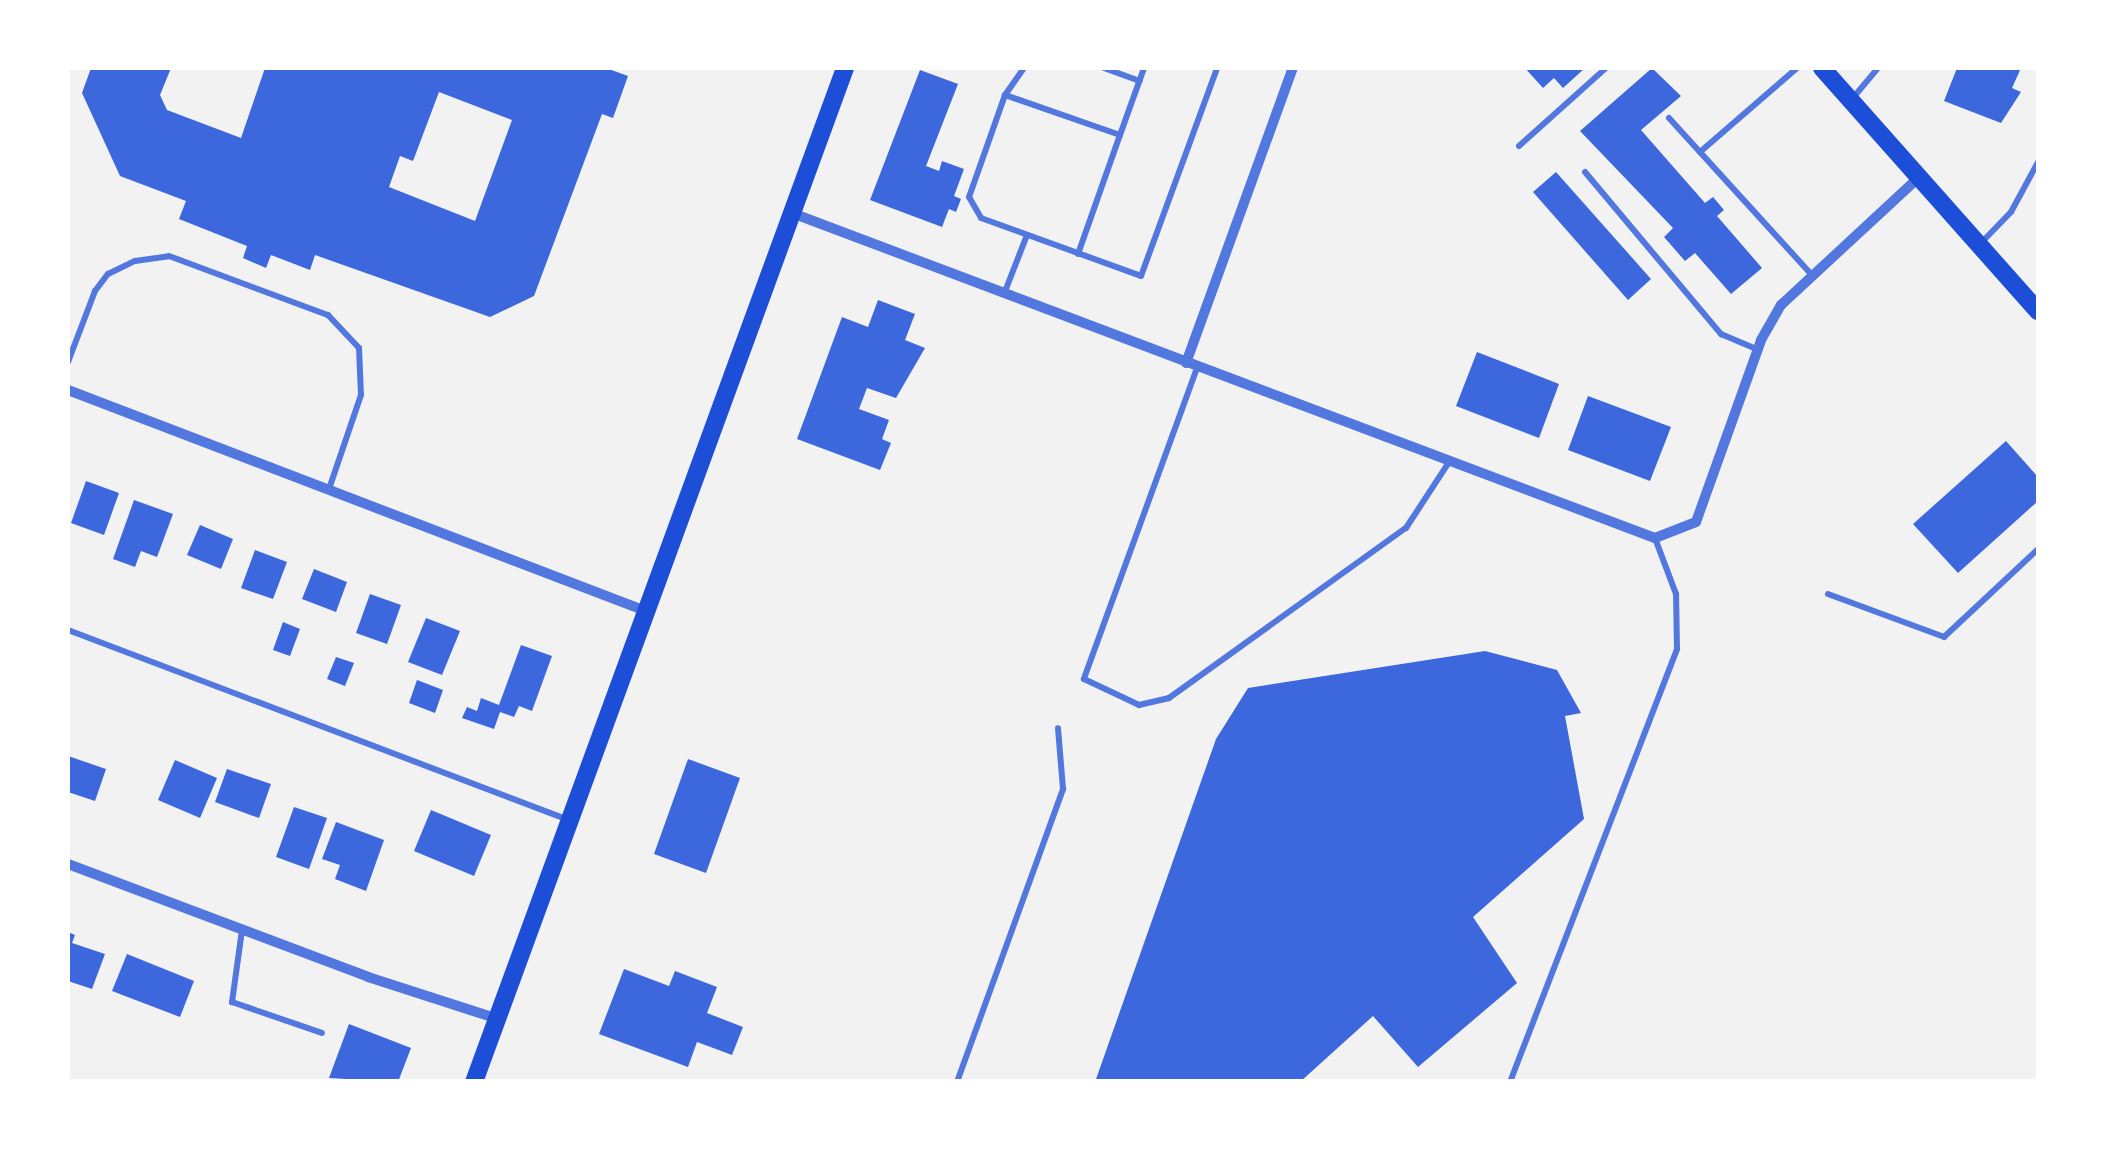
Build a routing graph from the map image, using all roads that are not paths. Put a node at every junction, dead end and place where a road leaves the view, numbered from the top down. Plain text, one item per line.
1 (845, 68) edge
2 (1024, 68) edge
3 (1104, 68) edge
4 (1144, 68) edge
5 (1217, 68) edge
6 (1293, 68) edge
7 (1606, 68) edge
8 (1798, 68) edge
9 (1822, 68) edge
10 (1878, 68) edge
11 (1140, 80) junction
12 (1005, 94) junction
13 (1851, 100) junction
14 (1669, 118) dead end
15 (1120, 135) junction
16 (1519, 146) dead end
17 (1700, 152) junction
18 (2038, 162) edge
19 (1585, 172) dead end
20 (1919, 177) junction
21 (791, 212) junction
22 (1027, 235) junction
23 (1980, 245) junction
24 (1078, 254) junction
25 (1812, 276) junction
26 (1004, 294) junction
27 (2038, 311) edge
28 (1758, 349) junction
29 (68, 362) edge
30 (1186, 363) junction
31 (1198, 368) junction
32 (68, 390) edge
33 (1449, 462) junction
34 (329, 490) junction
35 (1655, 538) junction
36 (2038, 549) edge
37 (1828, 594) dead end
38 (648, 612) junction
39 (68, 630) edge
40 (1058, 728) dead end
41 (570, 820) junction
42 (68, 864) edge
43 (242, 930) junction
44 (498, 1018) junction
45 (322, 1034) dead end
46 (474, 1082) edge
47 (957, 1082) edge
48 (1510, 1082) edge

1 - 21 main road
2 - 12 lane
3 - 11 lane
4 - 11 lane
5 - 24 lane
6 - 30 street
7 - 16 lane
8 - 17 lane
9 - 13 main road
10 - 13 lane
11 - 15 lane
12 - 15 lane
12 - 22 lane
13 - 20 main road
14 - 17 lane
15 - 24 lane
17 - 25 lane
18 - 23 lane
19 - 28 lane
20 - 23 main road
20 - 25 street
21 - 26 street
21 - 38 main road
22 - 24 lane
22 - 26 lane
23 - 27 main road
25 - 28 street
26 - 30 street
28 - 35 street
29 - 34 lane
30 - 31 street
31 - 33 street
31 - 33 lane
32 - 34 street
33 - 35 street
34 - 38 street
35 - 48 lane
36 - 37 lane
38 - 41 main road
39 - 41 lane
40 - 47 lane
41 - 44 main road
42 - 43 street
43 - 44 street
43 - 45 lane
44 - 46 main road

